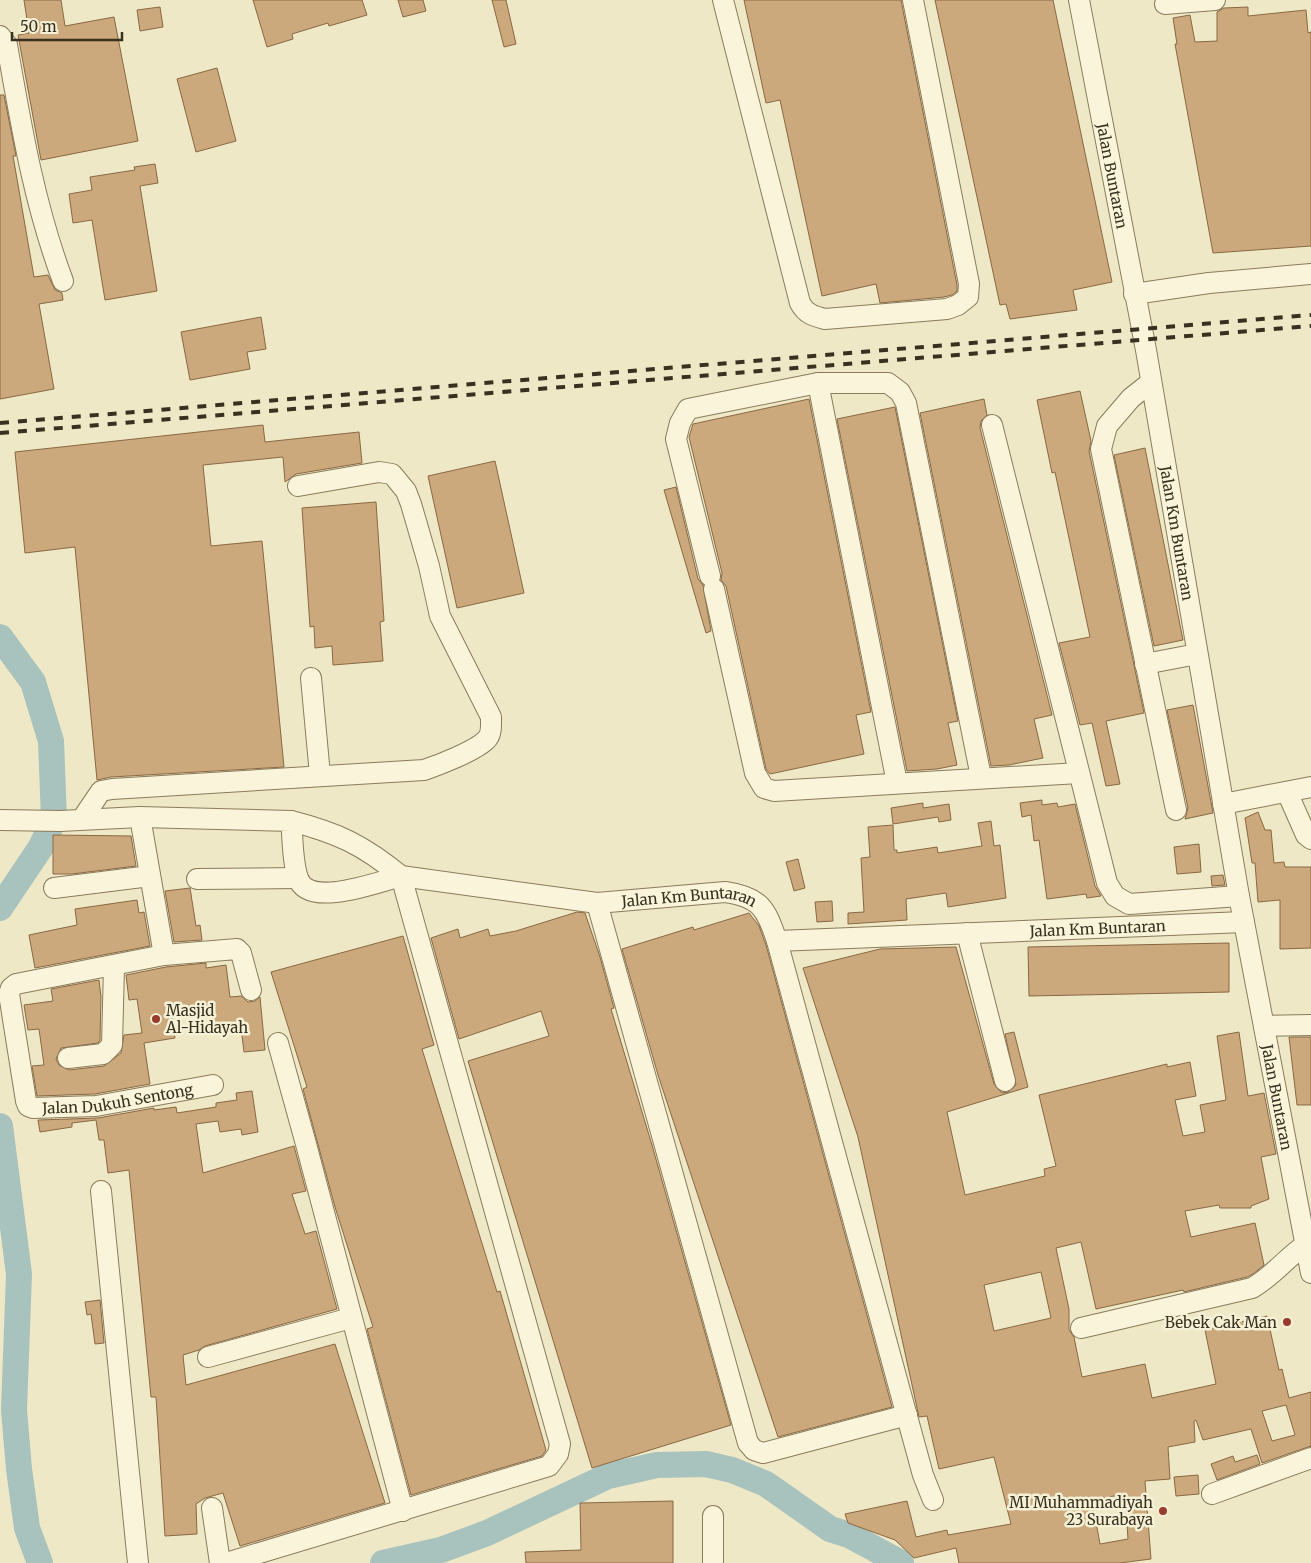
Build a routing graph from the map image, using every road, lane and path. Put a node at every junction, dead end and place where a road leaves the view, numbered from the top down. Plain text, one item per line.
1 (723, 0) edge
2 (913, 0) edge
3 (1079, 0) edge
4 (1215, 0) edge
5 (1165, 4) dead end
6 (0, 36) edge
7 (1311, 274) edge
8 (64, 280) dead end
9 (1134, 294) junction
10 (1146, 350) joint
11 (818, 383) junction
12 (1150, 383) junction
13 (992, 425) dead end
14 (298, 486) dead end
15 (1197, 654) junction
16 (1145, 664) junction
17 (311, 678) dead end
18 (1078, 773) junction
19 (320, 775) junction
20 (981, 777) junction
21 (897, 783) junction
22 (1311, 787) edge
23 (1287, 792) junction
24 (1223, 804) junction
25 (1176, 810) dead end
26 (140, 817) junction
27 (82, 819) junction
28 (8, 820) edge
29 (291, 821) junction
30 (1311, 840) edge
31 (150, 876) junction
32 (401, 876) junction
33 (298, 878) junction
34 (197, 879) dead end
35 (54, 888) dead end
36 (1239, 896) junction
37 (597, 903) junction
38 (1244, 922) junction
39 (967, 934) junction
40 (777, 942) junction
41 (164, 955) junction
42 (114, 966) junction
43 (251, 990) dead end
44 (1311, 1025) edge
45 (1264, 1026) junction
46 (278, 1043) dead end
47 (68, 1058) dead end
48 (1005, 1081) dead end
49 (213, 1085) dead end
50 (101, 1191) dead end
51 (1305, 1245) junction
52 (1311, 1273) edge
53 (351, 1318) junction
54 (1081, 1328) dead end
55 (208, 1357) dead end
56 (907, 1416) junction
57 (1311, 1458) edge
58 (1212, 1494) dead end
59 (934, 1500) dead end
60 (212, 1508) dead end
61 (403, 1512) junction
62 (713, 1516) dead end
63 (138, 1563) edge
64 (220, 1563) edge
65 (226, 1563) edge
66 (713, 1563) edge

1 - 2 street
3 - 9 street, Jalan Buntaran
4 - 5 street
6 - 8 street
7 - 9 street
9 - 10 street, Jalan Buntaran
10 - 12 street, Jalan Km Buntaran
11 - 20 street
11 - 21 street
11 - 21 street
12 - 15 street, Jalan Km Buntaran
12 - 16 street
13 - 18 street
14 - 19 street
15 - 16 street
15 - 24 street, Jalan Km Buntaran
16 - 25 street
17 - 19 street
18 - 20 street
18 - 36 street
19 - 27 street
20 - 21 street
22 - 23 street
23 - 24 street
23 - 30 street
24 - 36 street, Jalan Km Buntaran
26 - 27 street
26 - 29 street
26 - 31 street
27 - 28 street
29 - 32 street
29 - 33 street
31 - 35 street
31 - 41 street
32 - 33 street, Jalan Km Buntaran
32 - 37 street, Jalan Km Buntaran
32 - 61 street
33 - 34 street
36 - 38 street, Jalan Km Buntaran
37 - 40 street, Jalan Km Buntaran
37 - 56 street
38 - 39 street, Jalan Km Buntaran
38 - 45 street, Jalan Buntaran
39 - 40 street, Jalan Km Buntaran
39 - 48 street
40 - 56 street
41 - 42 street, Jalan Dukuh Sentong
41 - 43 street, Jalan Dukuh Sentong
42 - 47 street
42 - 49 street, Jalan Dukuh Sentong
44 - 45 street
45 - 51 street, Jalan Buntaran
46 - 53 street
50 - 63 street
51 - 52 street, Jalan Buntaran
51 - 54 street
53 - 55 street
53 - 61 street
56 - 59 street
57 - 58 street
60 - 64 street
61 - 65 street
62 - 66 street

